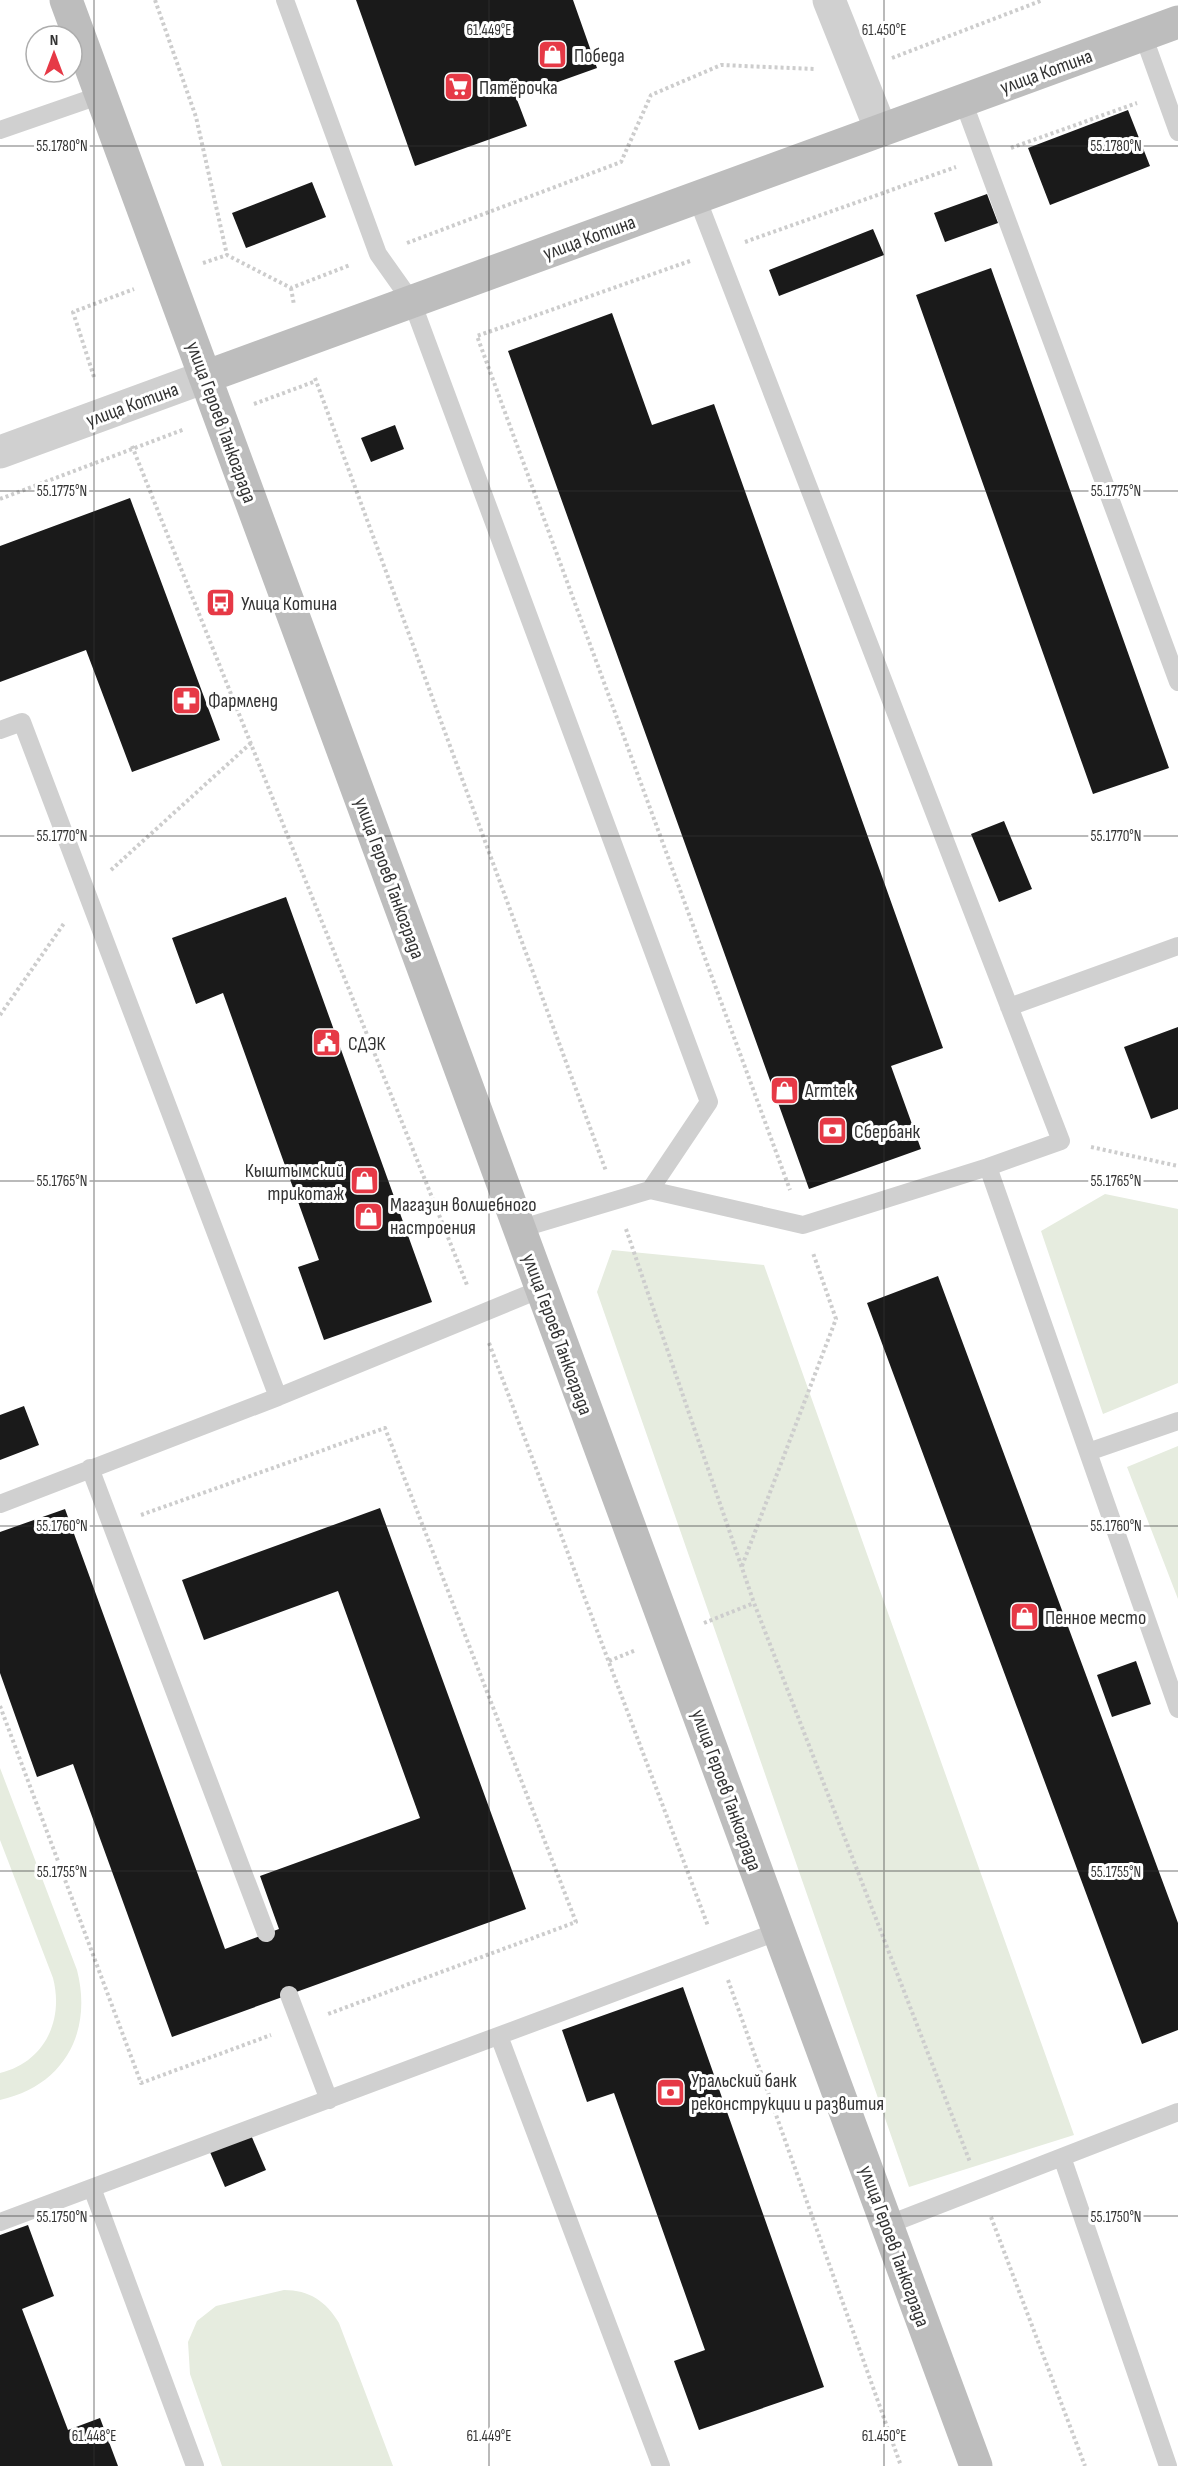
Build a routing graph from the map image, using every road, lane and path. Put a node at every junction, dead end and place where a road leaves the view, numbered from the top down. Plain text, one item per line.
1 (66, 0) edge
2 (154, 0) edge
3 (285, 0) edge
4 (829, 0) edge
5 (1043, 0) edge
6 (1178, 22) edge
7 (1143, 35) junction
8 (857, 71) junction
9 (1164, 94) junction
10 (101, 95) junction
11 (963, 101) junction
12 (0, 130) edge
13 (881, 130) junction
14 (1178, 132) edge
15 (984, 157) junction
16 (697, 198) junction
17 (718, 251) junction
18 (378, 254) junction
19 (227, 255) junction
20 (167, 276) junction
21 (291, 288) junction
22 (412, 302) junction
23 (302, 342) junction
24 (205, 377) junction
25 (316, 381) junction
26 (106, 413) junction
27 (220, 417) junction
28 (133, 447) junction
29 (0, 452) edge
30 (0, 499) edge
31 (1178, 682) edge
32 (0, 730) edge
33 (251, 743) junction
34 (87, 892) junction
35 (1178, 946) edge
36 (1009, 1007) junction
37 (0, 1015) edge
38 (1061, 1141) junction
39 (1178, 1166) edge
40 (988, 1167) junction
41 (650, 1190) junction
42 (617, 1200) junction
43 (803, 1225) junction
44 (519, 1229) junction
45 (541, 1289) junction
46 (478, 1314) junction
47 (278, 1397) junction
48 (1178, 1421) edge
49 (1088, 1452) junction
50 (90, 1468) junction
51 (0, 1504) edge
52 (112, 1526) junction
53 (741, 1567) junction
54 (0, 1706) edge
55 (1178, 1709) edge
56 (779, 1931) junction
57 (266, 1933) dead end
58 (718, 1953) junction
59 (289, 1995) dead end
60 (299, 2025) junction
61 (498, 2036) junction
62 (329, 2100) junction
63 (1178, 2112) edge
64 (1062, 2157) junction
65 (92, 2188) junction
66 (980, 2188) junction
67 (0, 2222) edge
68 (887, 2225) junction
69 (195, 2466) edge
70 (661, 2466) edge
71 (902, 2466) edge
72 (976, 2466) edge
73 (1085, 2466) edge
74 (1168, 2466) edge

1 - 10 main road, улица Героев Танкограда
2 - 19 path
3 - 18 lane
4 - 8 street
5 - 8 path
6 - 7 main road, улица Котина
7 - 9 lane
7 - 11 main road, улица Котина
8 - 13 street
8 - 18 path
9 - 14 lane
9 - 15 path
10 - 12 lane
10 - 20 main road, улица Героев Танкограда
11 - 13 main road, улица Котина
11 - 15 lane
13 - 16 main road, улица Котина
15 - 17 path
15 - 31 lane
16 - 17 lane
16 - 22 main road, улица Котина
17 - 36 lane
17 - 43 path
18 - 21 path
18 - 22 lane
19 - 20 path
19 - 21 path
20 - 24 main road, улица Героев Танкограда
20 - 26 path
21 - 23 path
22 - 23 main road, улица Котина
22 - 41 lane
23 - 24 main road, улица Котина
23 - 25 path
24 - 26 street, улица Котина
24 - 27 main road, улица Героев Танкограда
25 - 27 path
25 - 42 path
26 - 28 path
26 - 29 street, улица Котина
27 - 28 path
27 - 44 main road, улица Героев Танкограда
28 - 30 path
28 - 33 path
32 - 34 lane
33 - 34 path
33 - 46 path
34 - 37 path
34 - 47 lane
35 - 36 lane
36 - 38 lane
38 - 39 path
38 - 40 lane
40 - 43 lane
40 - 49 lane
41 - 42 lane
41 - 43 lane
42 - 44 lane
42 - 53 path
43 - 53 path
44 - 45 main road, улица Героев Танкограда
45 - 46 lane
45 - 56 main road, улица Героев Танкограда
46 - 47 lane
46 - 58 path
47 - 50 lane
48 - 49 lane
49 - 55 lane
50 - 51 lane
50 - 52 lane
52 - 57 lane
52 - 60 path
53 - 66 path
54 - 60 path
56 - 58 lane
56 - 68 main road, улица Героев Танкограда
58 - 61 lane
58 - 71 path
59 - 60 lane
60 - 62 lane
61 - 62 lane
61 - 70 lane
62 - 65 lane
63 - 64 lane
64 - 66 lane
64 - 74 lane
65 - 67 lane
65 - 69 lane
66 - 68 lane
66 - 73 path
68 - 72 main road, улица Героев Танкограда

